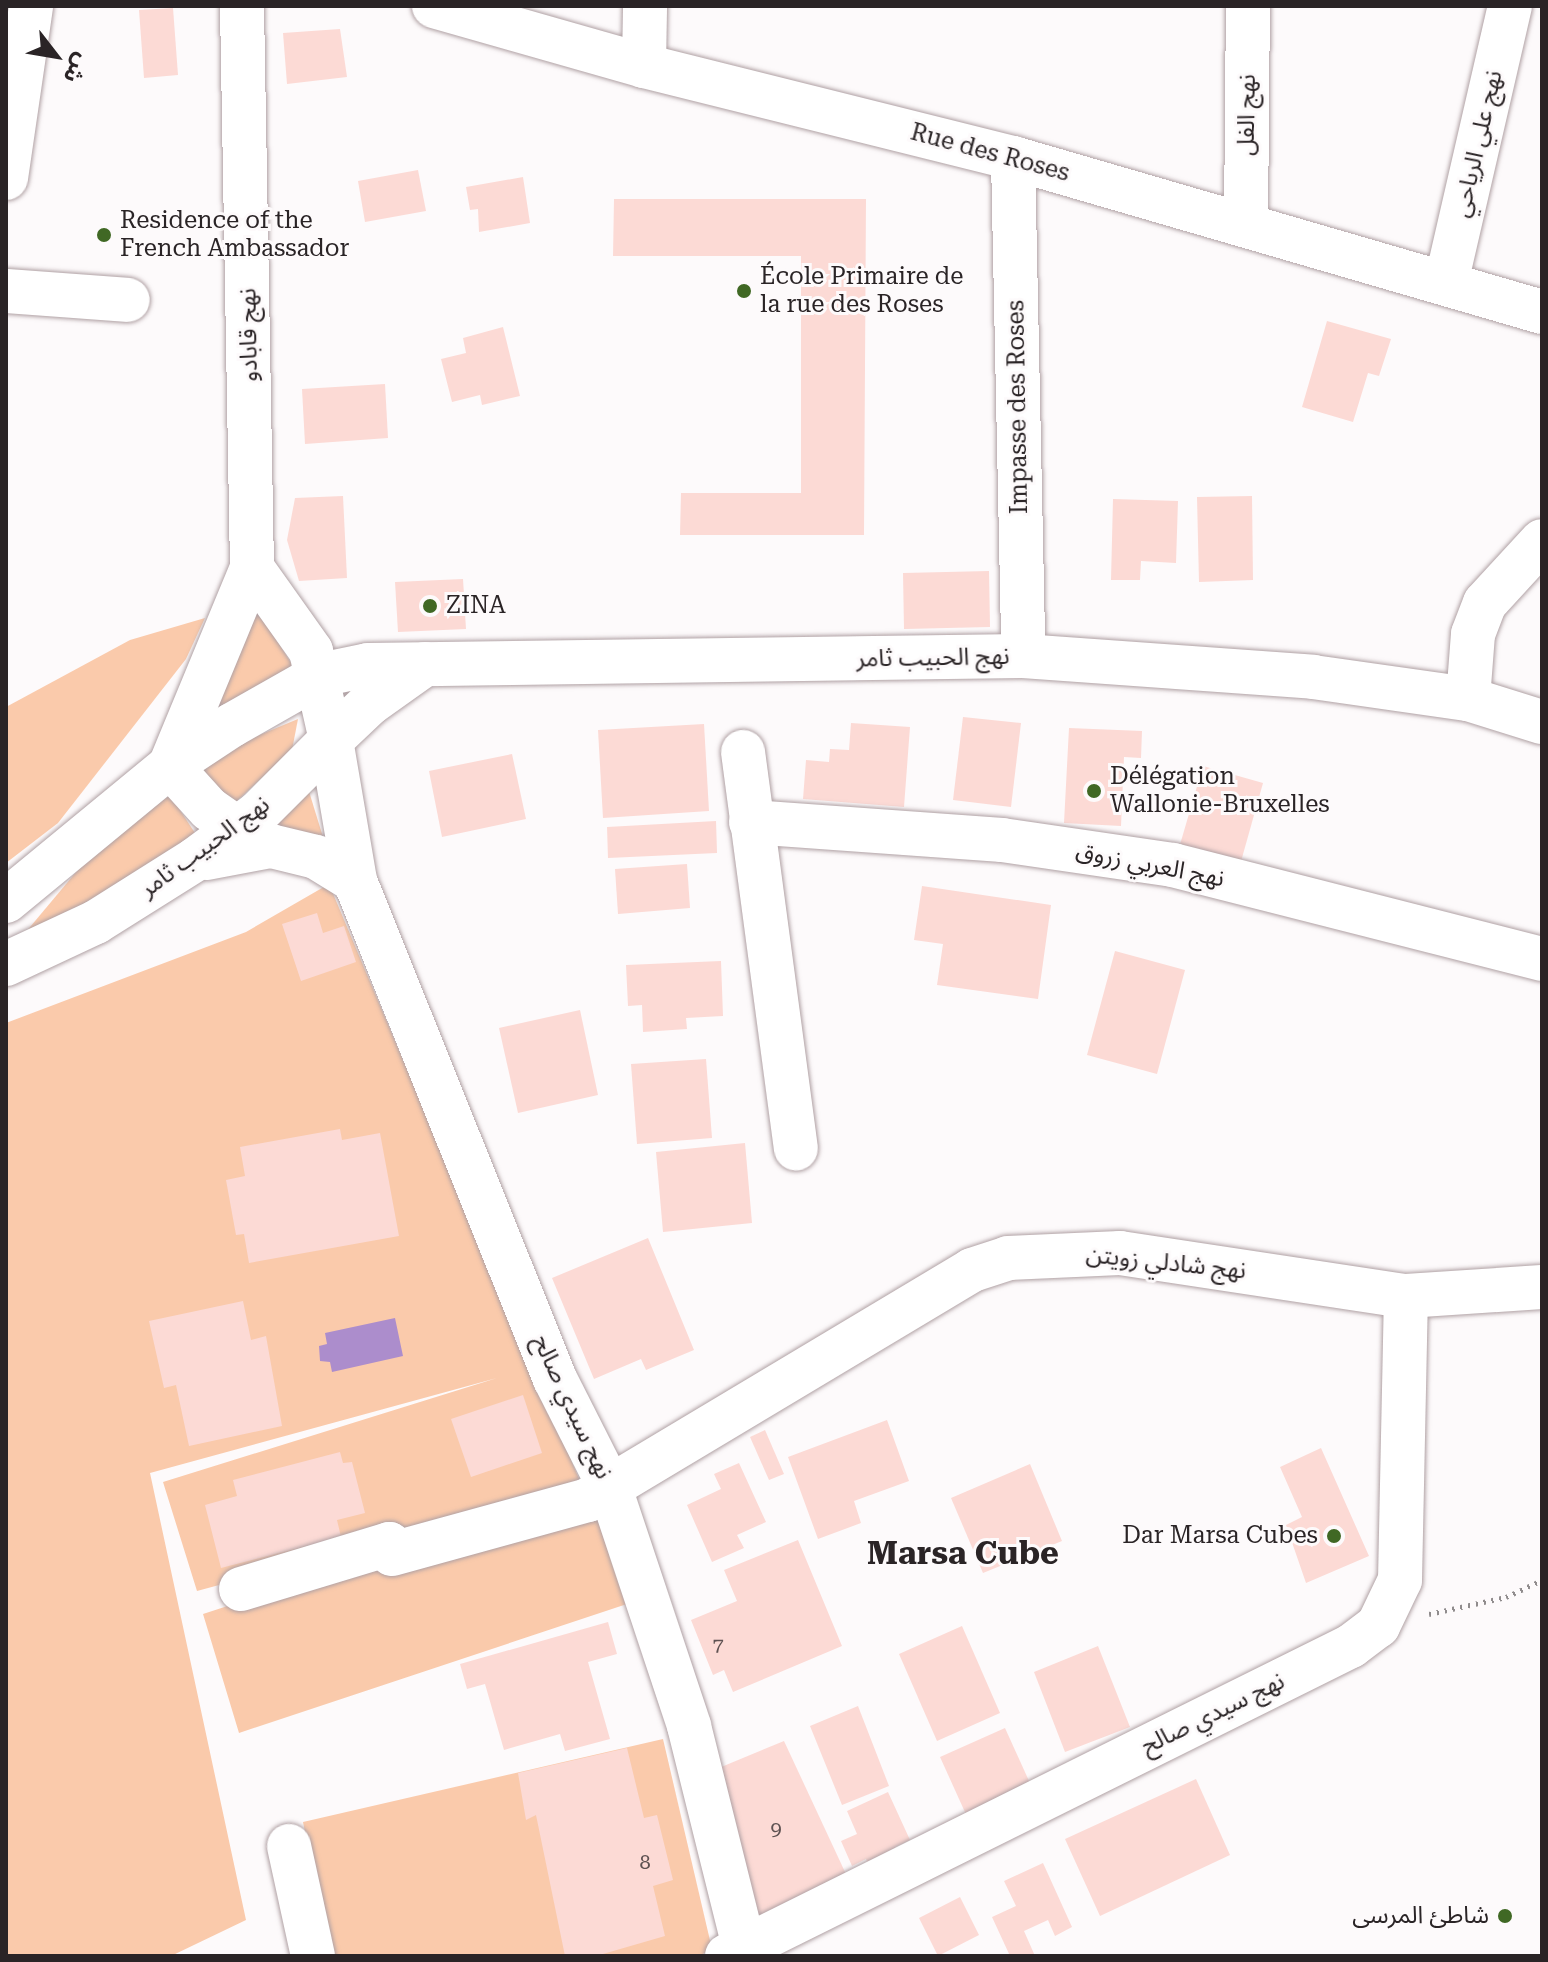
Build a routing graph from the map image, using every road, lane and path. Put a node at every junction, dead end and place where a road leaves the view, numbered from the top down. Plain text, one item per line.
1 (31, 6) edge
2 (242, 6) edge
3 (434, 6) edge
4 (645, 6) edge
5 (1248, 6) edge
6 (1510, 6) edge
7 (644, 66) junction
8 (1013, 158) junction
9 (6, 178) edge
10 (1246, 225) junction
11 (1446, 283) junction
12 (6, 291) edge
13 (128, 300) dead end
14 (1542, 312) edge
15 (1542, 541) edge
16 (252, 568) junction
17 (1023, 656) junction
18 (425, 664) junction
19 (320, 675) junction
20 (1468, 699) junction
21 (1542, 722) edge
22 (331, 740) junction
23 (743, 752) dead end
24 (170, 766) junction
25 (751, 822) junction
26 (238, 829) junction
27 (196, 859) junction
28 (355, 881) junction
29 (6, 901) edge
30 (1542, 959) edge
31 (6, 964) edge
32 (796, 1148) dead end
33 (1542, 1287) edge
34 (1406, 1296) junction
35 (610, 1488) junction
36 (1542, 1580) edge
37 (241, 1589) dead end
38 (1378, 1626) junction
39 (289, 1846) dead end
40 (736, 1952) edge
41 (313, 1956) edge

1 - 9 street
2 - 16 street, نهج قابادو
3 - 7 street, Rue des Roses
4 - 7 street
5 - 10 street, نهج الفل
6 - 11 street, نهج علي الرياحي
7 - 8 street, Rue des Roses
8 - 10 street, Rue des Roses
8 - 17 street, Impasse des Roses
10 - 11 street, Rue des Roses
11 - 14 street, Rue des Roses
12 - 13 street
15 - 20 street
16 - 19 street
16 - 24 street
17 - 18 street, نهج الحبيب ثامر
17 - 20 street, نهج الحبيب ثامر
18 - 19 street, نهج الحبيب ثامر
18 - 22 street, نهج الحبيب ثامر
19 - 22 street
19 - 24 street, نهج الحبيب ثامر
20 - 21 street, نهج الحبيب ثامر
22 - 26 street, نهج الحبيب ثامر
22 - 28 street, نهج سيدي صالح
23 - 25 street
24 - 26 street
24 - 29 street, نهج الحبيب ثامر
25 - 30 street, نهج العربي زروق
25 - 32 street
26 - 27 street, نهج الحبيب ثامر
27 - 28 street
27 - 31 street, نهج الحبيب ثامر
28 - 35 street, نهج سيدي صالح
33 - 34 street, نهج شادلي زويتن
34 - 35 street, نهج شادلي زويتن
34 - 38 street, نهج سيدي صالح
35 - 37 street, نهج شادلي زويتن
35 - 40 street, نهج سيدي صالح
36 - 38 path
38 - 40 street, نهج سيدي صالح
39 - 41 street

